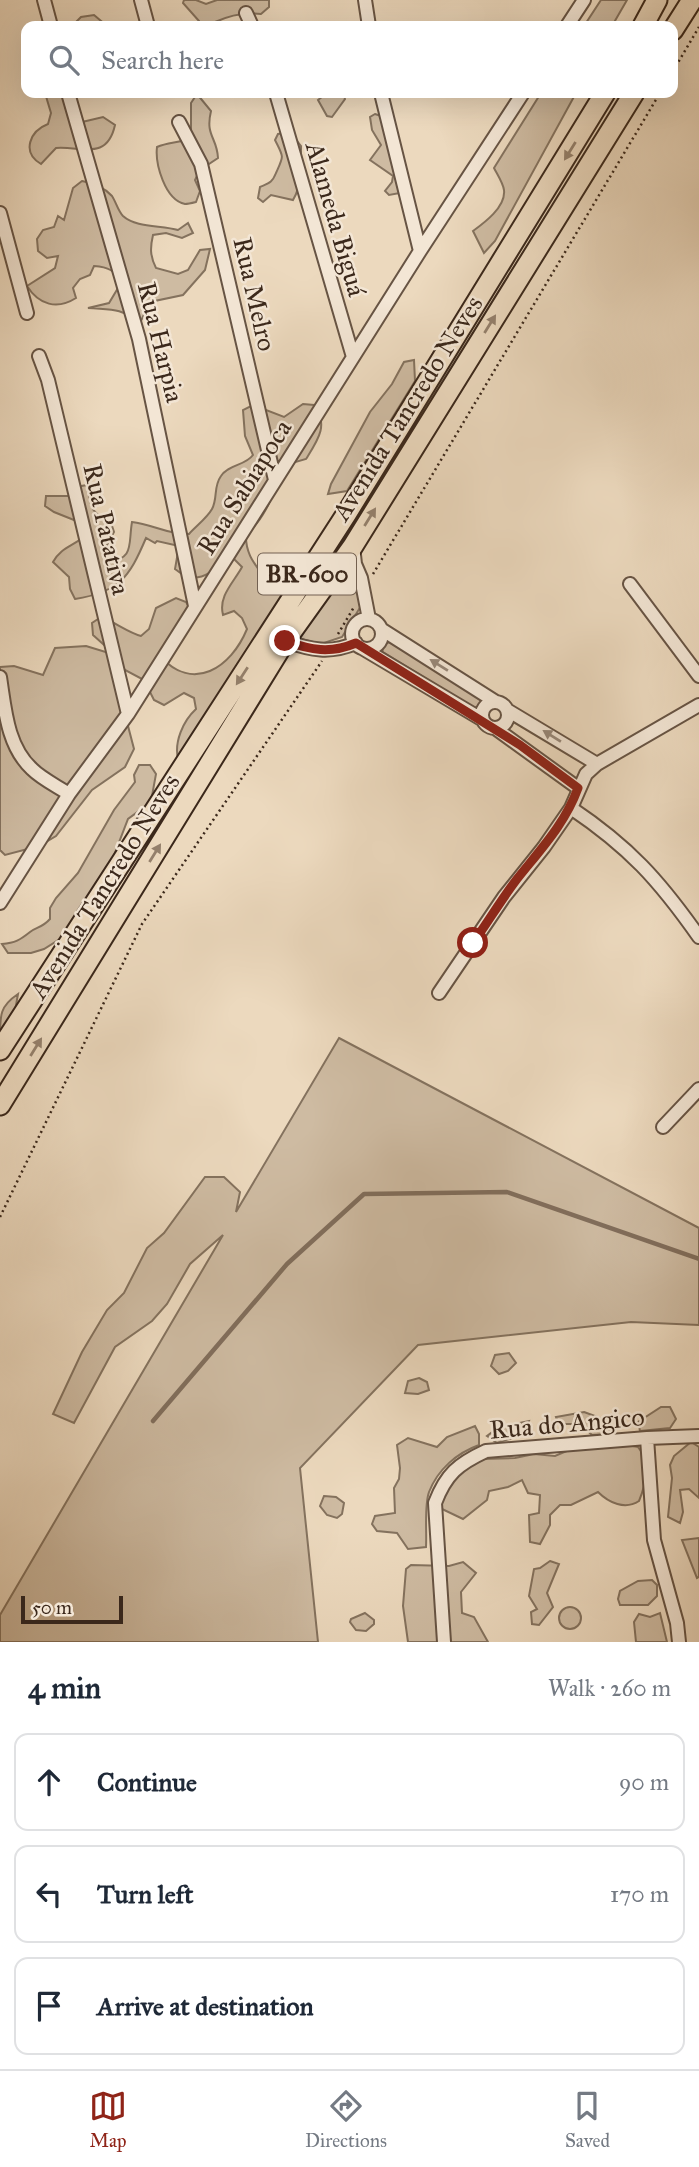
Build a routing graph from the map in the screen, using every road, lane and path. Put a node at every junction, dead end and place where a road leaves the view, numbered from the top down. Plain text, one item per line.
1 (44, 0) edge
2 (141, 0) edge
3 (365, 0) edge
4 (568, 0) edge
5 (584, 0) edge
6 (648, 0) edge
7 (657, 0) edge
8 (692, 0) edge
9 (246, 13) dead end
10 (50, 21) edge
11 (147, 21) edge
12 (250, 21) edge
13 (368, 21) edge
14 (570, 21) edge
15 (571, 21) edge
16 (642, 21) edge
17 (643, 21) edge
18 (678, 22) edge
19 (699, 27) edge
20 (678, 63) edge
21 (69, 98) edge
22 (277, 98) edge
23 (382, 98) edge
24 (520, 98) edge
25 (603, 98) edge
26 (631, 98) edge
27 (179, 122) dead end
28 (0, 213) edge
29 (420, 251) junction
30 (27, 313) dead end
31 (40, 356) dead end
32 (353, 358) junction
33 (275, 480) junction
34 (353, 546) junction
35 (630, 583) dead end
36 (195, 606) junction
37 (369, 619) junction
38 (381, 629) junction
39 (285, 641) junction
40 (359, 645) junction
41 (699, 676) edge
42 (0, 677) edge
43 (496, 702) junction
44 (699, 705) edge
45 (507, 710) junction
46 (128, 714) junction
47 (482, 720) junction
48 (495, 728) junction
49 (597, 764) junction
50 (578, 788) junction
51 (68, 794) junction
52 (571, 807) junction
53 (0, 903) edge
54 (699, 937) edge
55 (439, 993) dead end
56 (0, 1050) edge
57 (699, 1089) edge
58 (0, 1105) edge
59 (663, 1127) dead end
60 (699, 1436) edge
61 (647, 1438) junction
62 (443, 1642) edge
63 (679, 1642) edge

1 - 10 street
2 - 11 street
3 - 13 street
4 - 14 street
5 - 15 street
6 - 16 main road
7 - 17 main road
8 - 18 main road
9 - 12 street
19 - 20 path
21 - 36 street, Rua Harpia
22 - 32 street, Alameda Biguá
23 - 29 street
24 - 29 street, Rua Sabiapoca
25 -> 56 main road, Avenida Tancredo Neves / BR-600
34 -> 26 main road, Avenida Tancredo Neves / BR-600
27 - 33 street, Rua Melro
28 - 30 street
29 - 32 street, Rua Sabiapoca
31 - 46 street, Rua Patativa
32 - 33 street, Rua Sabiapoca
33 - 36 street, Rua Sabiapoca
34 - 37 street
34 - 39 main road, Avenida Tancredo Neves / BR-600
35 - 41 street
36 - 46 street, Rua Sabiapoca
37 - 38 street
37 - 40 street
38 - 40 street
43 -> 38 street
39 - 40 street
58 -> 39 main road, Avenida Tancredo Neves / BR-600
40 - 47 street
42 - 51 street
43 - 45 street
43 - 47 street
44 - 49 street
45 - 48 street
49 -> 45 street
46 - 51 street, Rua Sabiapoca
47 - 48 street
48 - 50 street
49 - 50 street
50 - 52 street
51 - 53 street, Rua Sabiapoca
52 - 54 street
52 - 55 street
57 - 59 street
60 - 61 street, Rua do Angico
61 - 62 street, Rua do Angico
61 - 63 street

